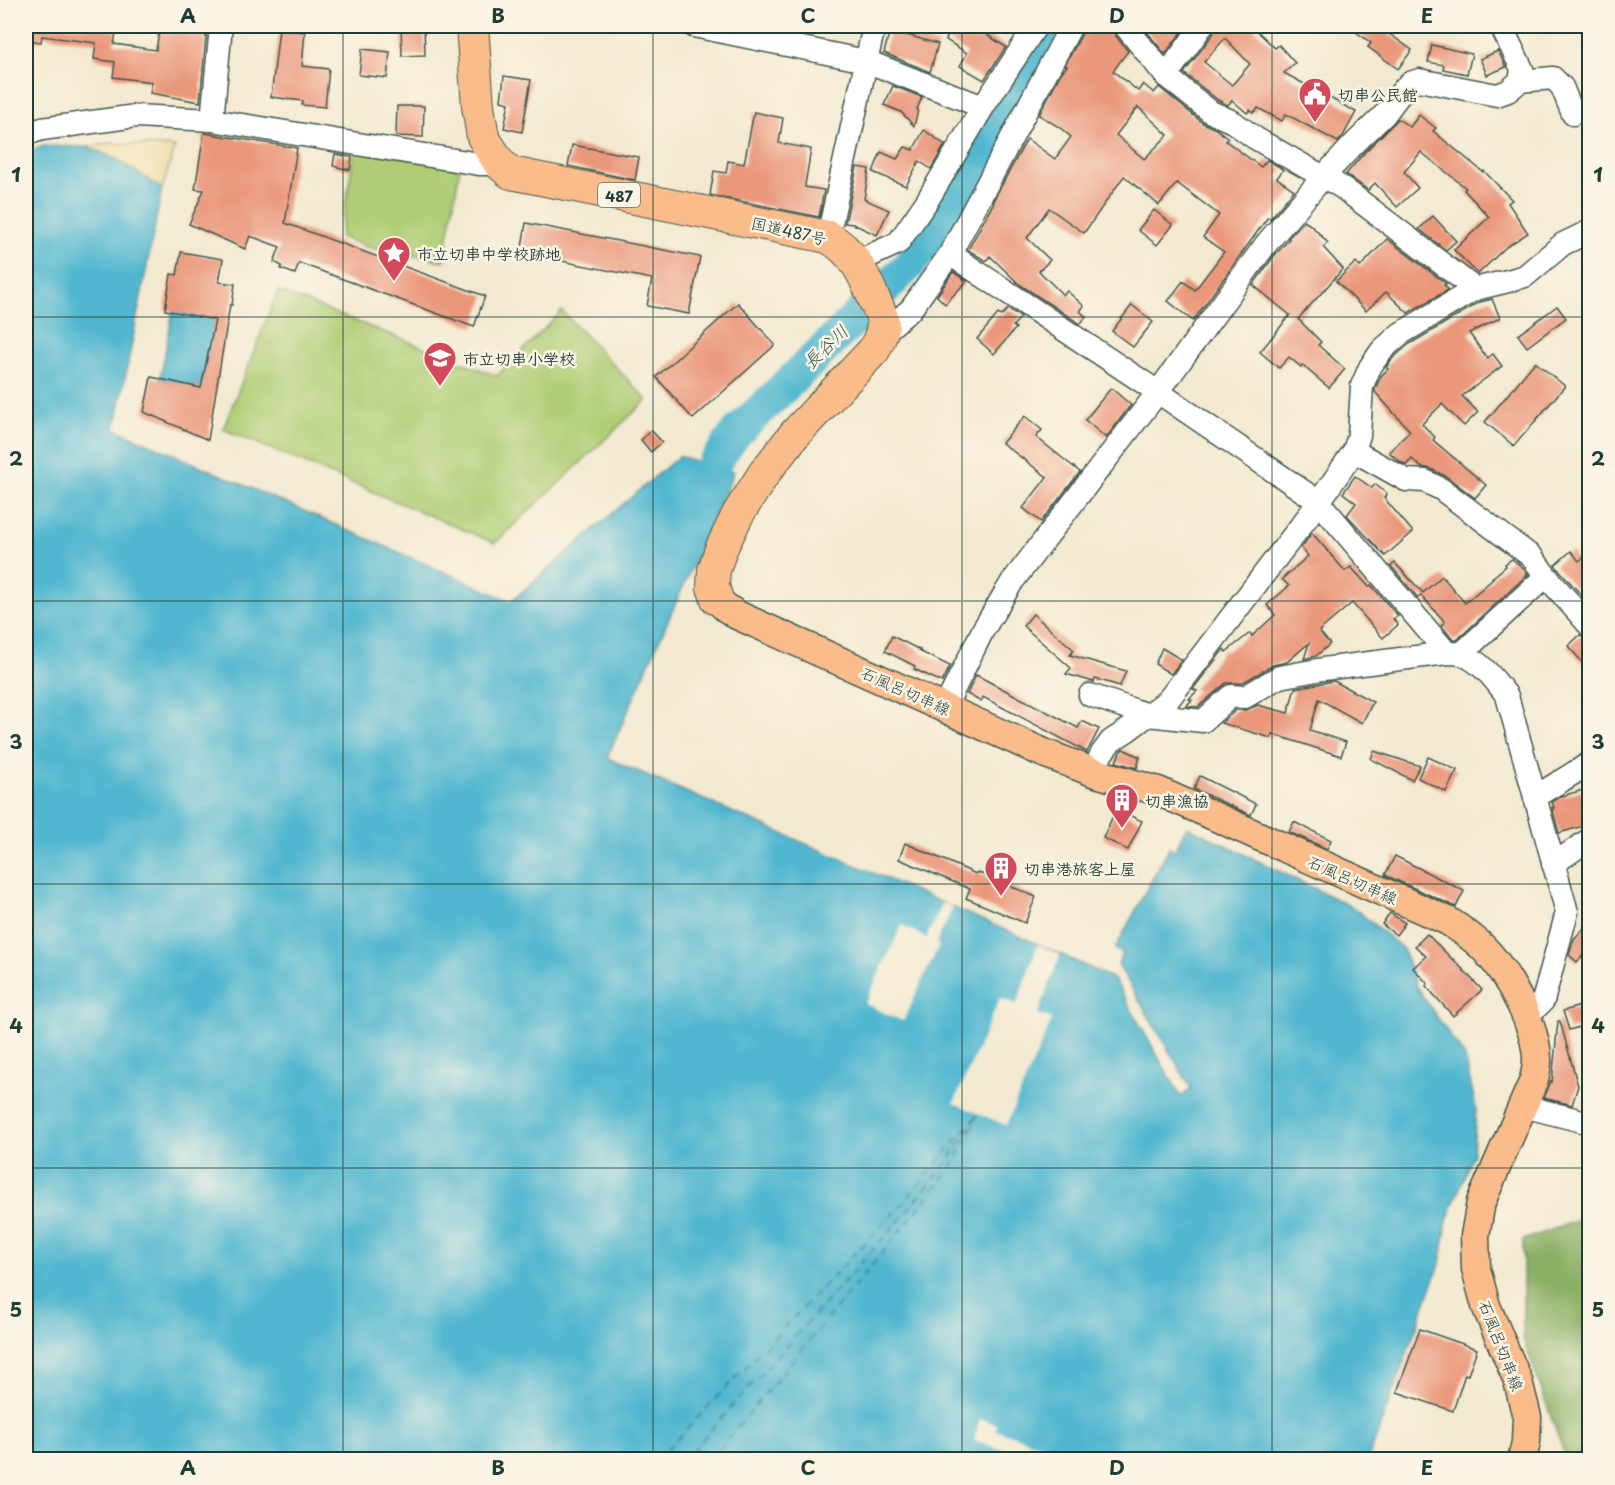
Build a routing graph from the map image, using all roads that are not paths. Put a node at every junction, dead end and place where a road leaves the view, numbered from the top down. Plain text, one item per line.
1 (221, 26) edge
2 (472, 26) edge
3 (694, 26) edge
4 (874, 26) edge
5 (1036, 26) edge
6 (1071, 26) edge
7 (1125, 26) edge
8 (1202, 26) edge
9 (1501, 26) edge
10 (867, 61) junction
11 (1166, 76) junction
12 (1520, 81) junction
13 (983, 107) junction
14 (1573, 114) dead end
15 (212, 120) junction
16 (26, 134) edge
17 (500, 165) junction
18 (1324, 176) junction
19 (1590, 231) edge
20 (828, 237) junction
21 (950, 254) junction
22 (861, 269) junction
23 (1475, 289) junction
24 (882, 328) junction
25 (1158, 392) junction
26 (1354, 452) junction
27 (1319, 502) junction
28 (1546, 576) junction
29 (717, 599) joint
30 (1590, 626) edge
31 (1454, 653) junction
32 (1090, 695) dead end
33 (945, 707) junction
34 (1148, 716) junction
35 (1590, 763) edge
36 (1093, 772) junction
37 (1534, 797) junction
38 (1590, 839) edge
39 (1553, 864) junction
40 (1526, 1017) junction
41 (1523, 1106) junction
42 (1590, 1123) edge
43 (1522, 1460) edge

1 - 15 street
2 - 17 highway
3 - 10 street
4 - 10 street
5 - 13 street
6 - 21 street
7 - 11 street
8 - 11 street
9 - 12 street
10 - 13 street
10 - 20 street
11 - 18 street
12 - 14 street
12 - 18 street
13 - 22 street
15 - 16 street
15 - 17 street
17 - 20 highway, 国道487号 / 487
18 - 23 street
18 - 25 street
19 - 23 street
20 - 22 highway, 国道487号 / 487
21 - 24 street
21 - 25 street
22 - 24 highway, 国道487号 / 487
23 - 26 street
24 - 29 highway
25 - 27 street
25 - 33 street
26 - 27 street
26 - 28 street
27 - 31 street
27 - 34 street
28 - 30 street
28 - 31 street
29 - 33 main road, 石風呂切串線
31 - 34 street
31 - 37 street
32 - 34 street
33 - 36 main road, 石風呂切串線
34 - 36 street
35 - 37 street
36 - 40 main road, 石風呂切串線
37 - 39 street
38 - 39 street
39 - 40 street
40 - 41 main road, 石風呂切串線
41 - 42 street
41 - 43 main road, 石風呂切串線

